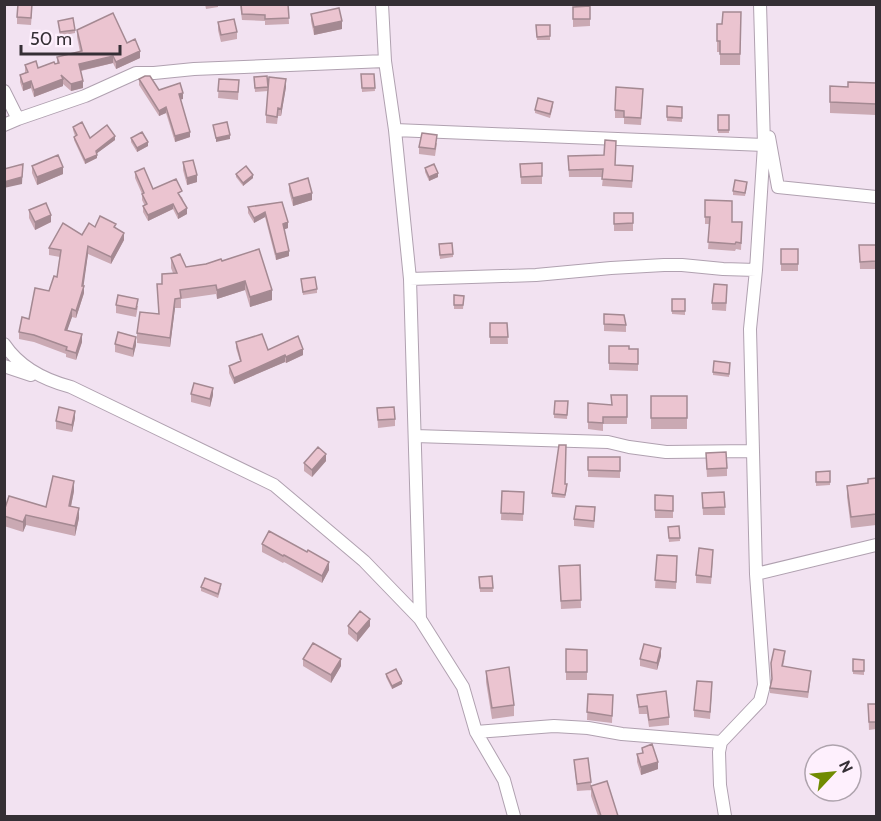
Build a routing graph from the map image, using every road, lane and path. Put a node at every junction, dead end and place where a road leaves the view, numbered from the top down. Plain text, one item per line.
1 (382, 4) edge
2 (760, 4) edge
3 (385, 61) junction
4 (4, 91) edge
5 (763, 100) junction
6 (18, 119) junction
7 (4, 125) edge
8 (395, 130) junction
9 (764, 145) junction
10 (876, 197) edge
11 (756, 270) junction
12 (410, 279) junction
13 (4, 344) edge
14 (4, 366) edge
15 (52, 382) junction
16 (415, 436) junction
17 (753, 451) junction
18 (876, 545) edge
19 (756, 573) junction
20 (420, 619) junction
21 (476, 732) junction
22 (721, 742) junction
23 (514, 816) edge
24 (725, 816) edge

1 - 3 street
2 - 5 street
3 - 6 street
3 - 8 street
4 - 6 street
5 - 9 street
5 - 10 street
6 - 7 street
8 - 9 street
8 - 12 street
9 - 11 street
11 - 12 street
11 - 17 street
12 - 16 street
13 - 15 street
14 - 15 street
15 - 20 street
16 - 17 street
16 - 20 street
17 - 19 street
18 - 19 street
19 - 22 street
20 - 21 street
21 - 22 street
21 - 23 street
22 - 24 street

